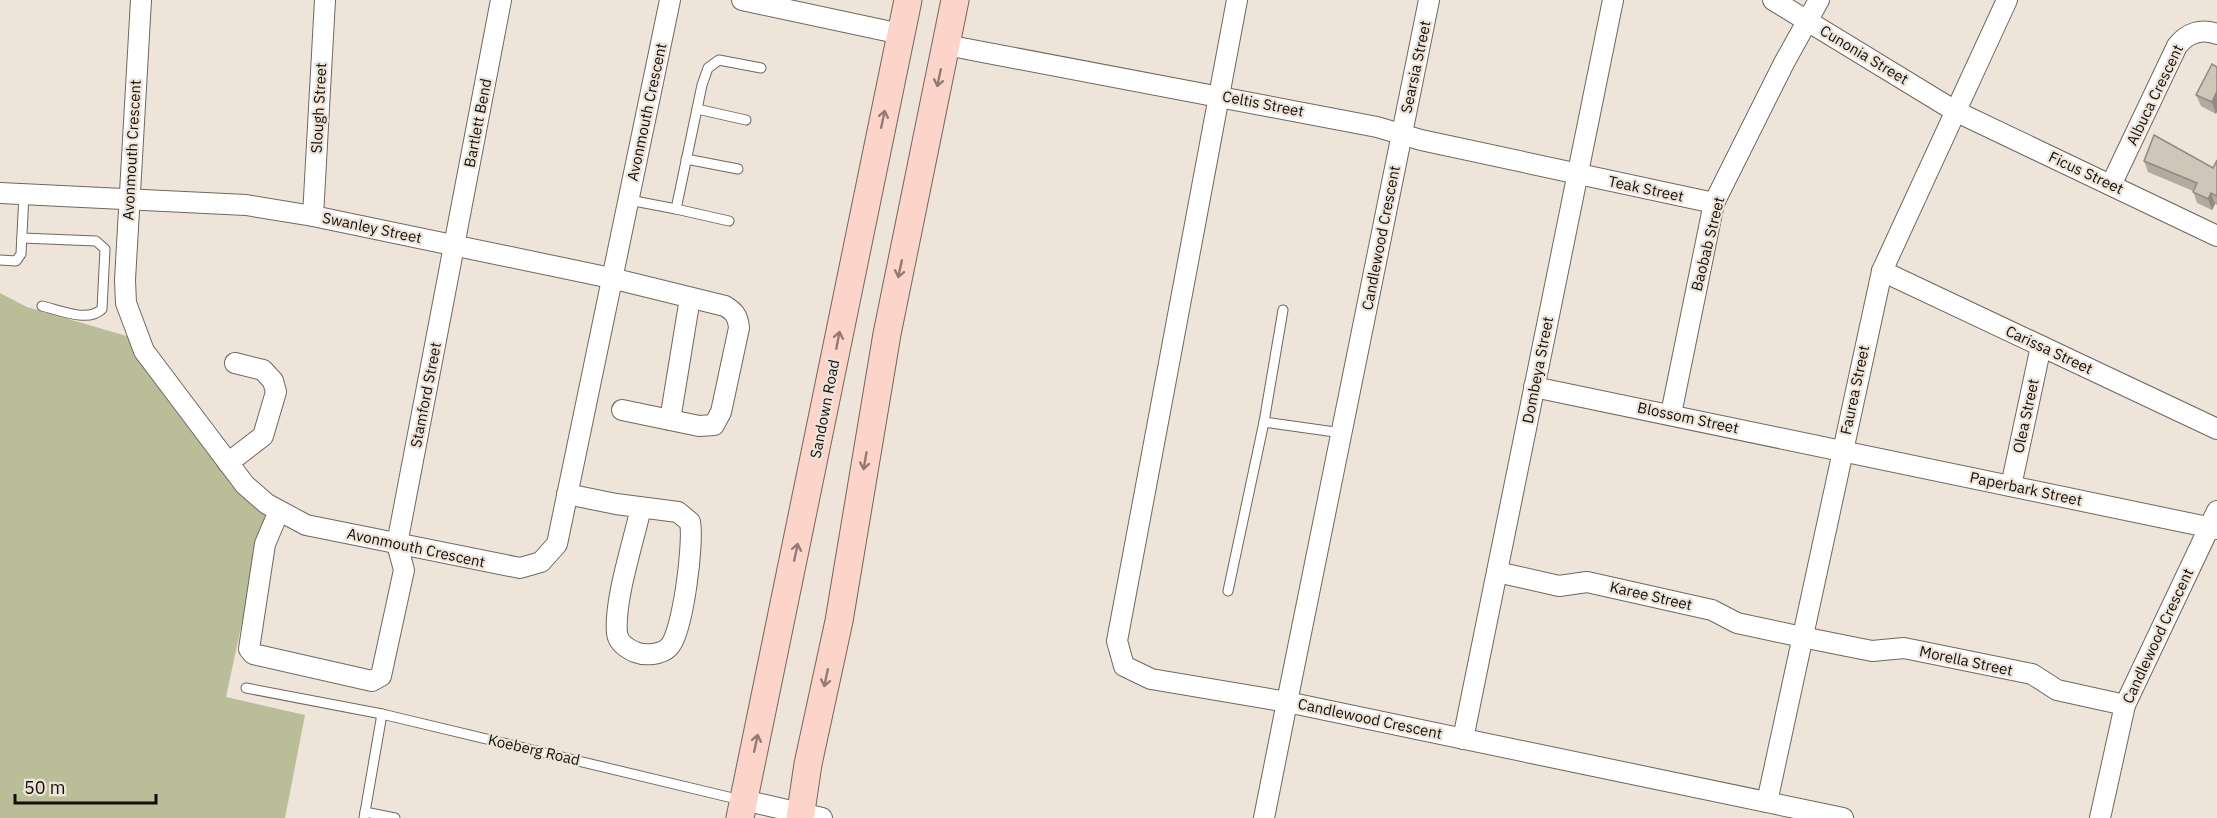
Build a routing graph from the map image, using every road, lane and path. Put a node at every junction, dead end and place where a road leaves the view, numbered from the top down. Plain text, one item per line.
1 (141, 0) edge
2 (325, 0) edge
3 (501, 0) edge
4 (670, 0) edge
5 (742, 0) edge
6 (908, 0) edge
7 (955, 0) edge
8 (1237, 0) edge
9 (1430, 0) edge
10 (1613, 0) edge
11 (1773, 0) edge
12 (1820, 0) edge
13 (2007, 0) edge
14 (1808, 21) junction
15 (901, 34) junction
16 (2217, 34) edge
17 (946, 45) junction
18 (761, 68) dead end
19 (1218, 95) junction
20 (697, 109) junction
21 (1955, 111) junction
22 (746, 120) dead end
23 (1402, 135) junction
24 (686, 159) junction
25 (738, 169) dead end
26 (1578, 174) junction
27 (2111, 185) junction
28 (0, 193) edge
29 (24, 194) junction
30 (129, 199) junction
31 (629, 200) junction
32 (1714, 203) junction
33 (676, 209) junction
34 (313, 216) junction
35 (729, 221) dead end
36 (2217, 236) edge
37 (22, 238) junction
38 (455, 245) junction
39 (0, 260) edge
40 (1882, 271) junction
41 (611, 278) junction
42 (690, 298) junction
43 (42, 306) dead end
44 (1283, 310) dead end
45 (2041, 346) junction
46 (235, 363) dead end
47 (1534, 387) junction
48 (622, 410) dead end
49 (1671, 414) junction
50 (670, 420) junction
51 (1264, 422) junction
52 (2217, 429) edge
53 (1342, 433) junction
54 (1842, 450) junction
55 (228, 463) junction
56 (2011, 486) junction
57 (567, 494) junction
58 (641, 507) junction
59 (279, 512) junction
60 (2214, 522) edge
61 (397, 544) junction
62 (1497, 572) junction
63 (1228, 591) dead end
64 (1802, 637) junction
65 (246, 688) dead end
66 (1287, 702) junction
67 (2125, 705) junction
68 (382, 714) junction
69 (1463, 739) junction
70 (1767, 802) junction
71 (741, 809) edge
72 (365, 815) edge
73 (808, 817) edge
74 (395, 818) edge
75 (1264, 818) edge
76 (1843, 818) edge
77 (2100, 818) edge

1 - 30 street, Avonmouth Crescent
2 - 34 street, Slough Street
3 - 38 street, Bartlett Bend
4 - 31 street, Avonmouth Crescent
5 - 15 street
6 - 15 main road, Sandown Road
7 - 17 main road
8 - 19 street
9 - 23 street, Searsia Street
10 - 26 street, Dombeya Street
11 - 14 street, Cunonia Street
12 - 14 street, Baobab Street
13 - 21 street, Faurea Street
14 - 21 street, Cunonia Street
14 - 32 street, Baobab Street
71 -> 15 main road, Sandown Road
16 - 27 street, Albuca Crescent
17 - 19 street, Celtis Street
17 -> 73 main road
18 - 20 lane
19 - 23 street, Celtis Street
19 - 66 street
20 - 22 lane
20 - 24 lane
21 - 27 street, Ficus Street
21 - 40 street, Faurea Street
23 - 26 street, Celtis Street
23 - 53 street, Candlewood Crescent
24 - 25 lane
24 - 33 lane
26 - 32 street, Teak Street
26 - 47 street, Dombeya Street
27 - 36 street, Ficus Street
28 - 29 street, Swanley Street
29 - 30 street, Swanley Street
29 - 37 lane
30 - 34 street, Swanley Street
30 - 55 street, Avonmouth Crescent
31 - 33 lane
31 - 41 street, Avonmouth Crescent
32 - 49 street, Baobab Street
33 - 35 lane
34 - 38 street, Swanley Street
37 - 39 lane
37 - 43 lane
38 - 41 street, Swanley Street
38 - 61 street, Stamford Street
40 - 45 street, Carissa Street
40 - 54 street, Faurea Street
41 - 42 street, Swanley Street
41 - 57 street, Avonmouth Crescent
42 - 50 street
42 - 50 street, Swanley Street
44 - 51 lane
45 - 52 street, Carissa Street
45 - 56 street, Olea Street
46 - 55 street
47 - 49 street, Blossom Street
47 - 62 street, Dombeya Street
48 - 50 street, Swanley Street
49 - 54 street, Blossom Street
51 - 53 lane
51 - 63 lane
53 - 66 street, Candlewood Crescent
54 - 56 street, Paperbark Street
54 - 64 street, Faurea Street
55 - 59 street, Avonmouth Crescent
56 - 60 street, Paperbark Street
57 - 58 street
57 - 61 street, Avonmouth Crescent
58 - 58 street
59 - 61 street, Avonmouth Crescent
59 - 61 street
60 - 67 street, Candlewood Crescent
62 - 64 street, Karee Street
62 - 69 street, Dombeya Street
64 - 67 street, Morella Street
64 - 70 street, Faurea Street
65 - 68 lane, Koeberg Road
66 - 69 street, Candlewood Crescent
66 - 75 street
67 - 77 street, Candlewood Crescent
68 - 71 lane, Koeberg Road
68 - 72 lane
69 - 70 street, Candlewood Crescent
70 - 76 street, Candlewood Crescent
71 - 73 street, Koeberg Road
72 - 74 lane

